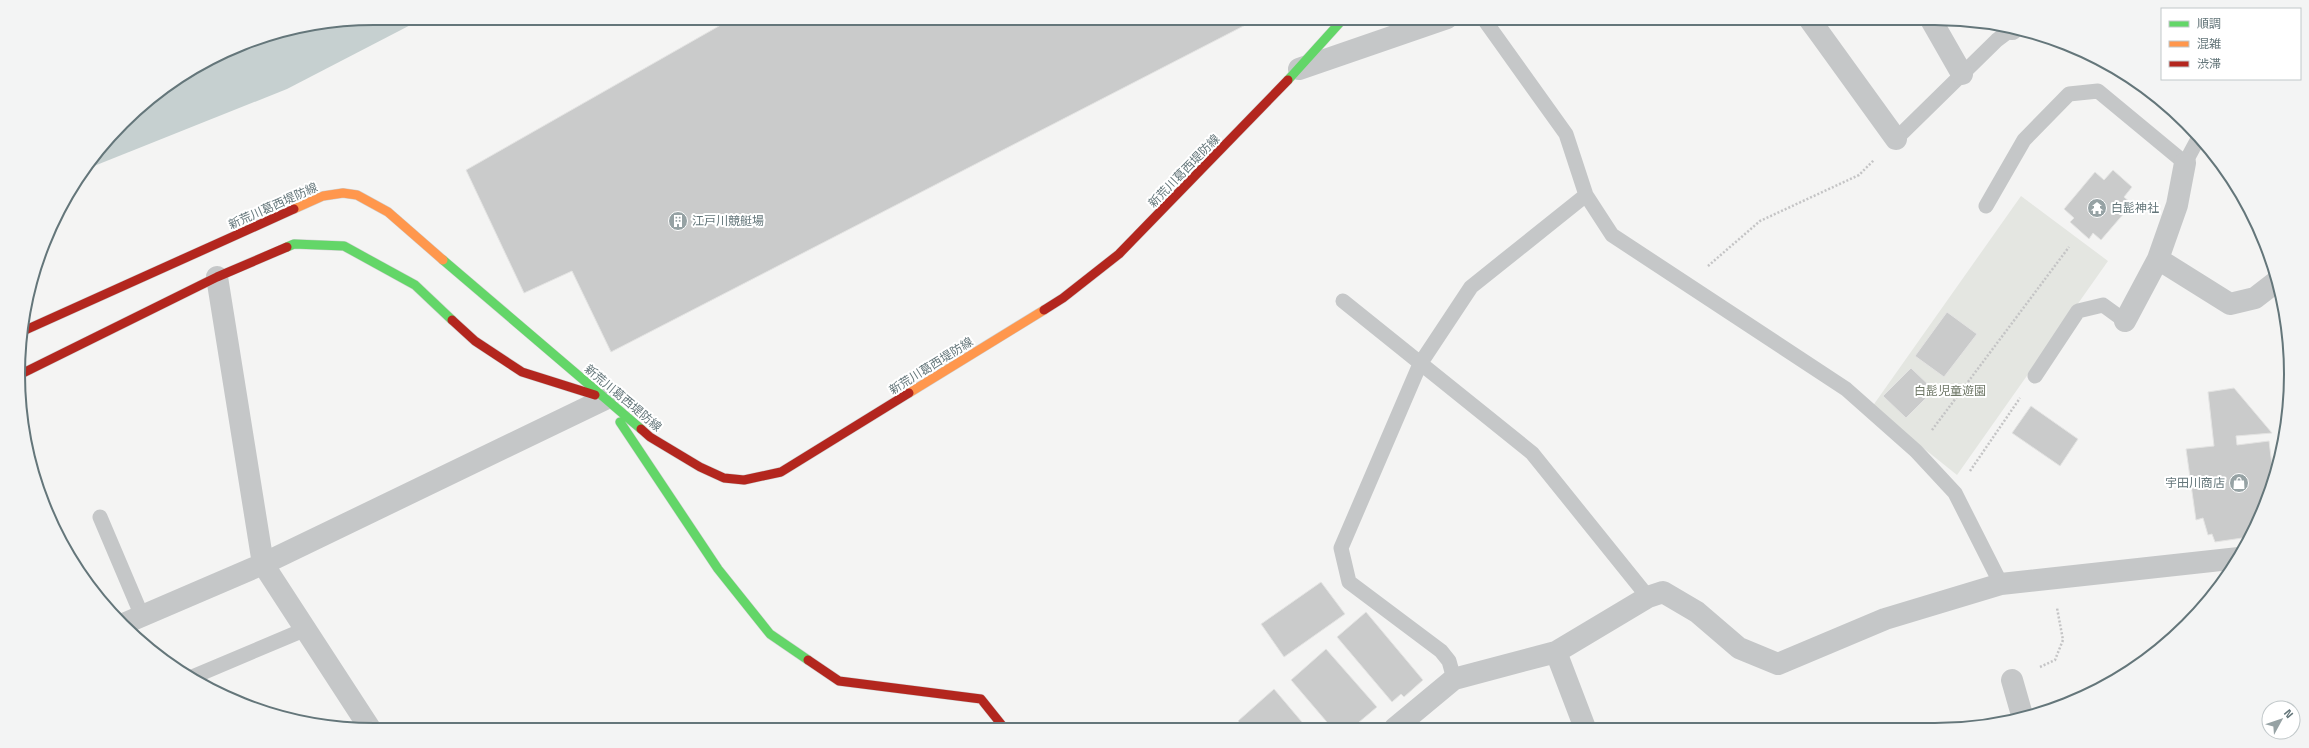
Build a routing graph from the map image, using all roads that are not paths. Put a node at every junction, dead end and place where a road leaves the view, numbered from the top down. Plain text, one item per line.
1 (1338, 25) edge
2 (1427, 25) edge
3 (1488, 25) edge
4 (1814, 25) edge
5 (1934, 25) edge
6 (2006, 33) edge
7 (1299, 69) junction
8 (1962, 74) junction
9 (1896, 139) joint
10 (2196, 143) edge
11 (2185, 163) junction
12 (1586, 195) junction
13 (1986, 206) dead end
14 (2158, 259) junction
15 (217, 277) junction
16 (2272, 285) edge
17 (1343, 301) dead end
18 (2125, 322) joint
19 (28, 329) edge
20 (1420, 364) junction
21 (25, 372) edge
22 (2035, 376) road end
23 (605, 398) junction
24 (100, 517) dead end
25 (2230, 559) edge
26 (263, 564) junction
27 (2001, 584) junction
28 (1648, 597) junction
29 (142, 616) junction
30 (128, 622) edge
31 (306, 629) junction
32 (1556, 652) junction
33 (197, 675) edge
34 (1454, 679) junction
35 (2012, 680) road end
36 (2021, 712) edge
37 (366, 723) edge
38 (1000, 723) edge
39 (1401, 723) edge
40 (1584, 723) edge

1 - 7 main road, 新荒川葛西堤防線
2 - 7 street
3 - 12 lane
4 - 9 street
5 - 8 street
6 - 8 lane
7 - 23 main road, 新荒川葛西堤防線
8 - 9 lane
10 - 11 lane
11 - 13 lane
11 - 14 street
12 - 20 lane
12 - 27 lane
14 - 16 street
14 - 18 street
15 - 21 main road
15 - 23 main road
15 - 26 street
17 - 20 lane
18 - 22 lane
19 - 23 main road, 新荒川葛西堤防線
20 - 28 lane
20 - 34 lane
23 - 26 street
23 - 38 main road
24 - 29 lane
25 - 27 street
26 - 29 street
26 - 31 street
27 - 28 street
28 - 32 street
29 - 30 street
31 - 33 lane
31 - 37 street
32 - 34 street
32 - 40 street
34 - 39 street
35 - 36 street

